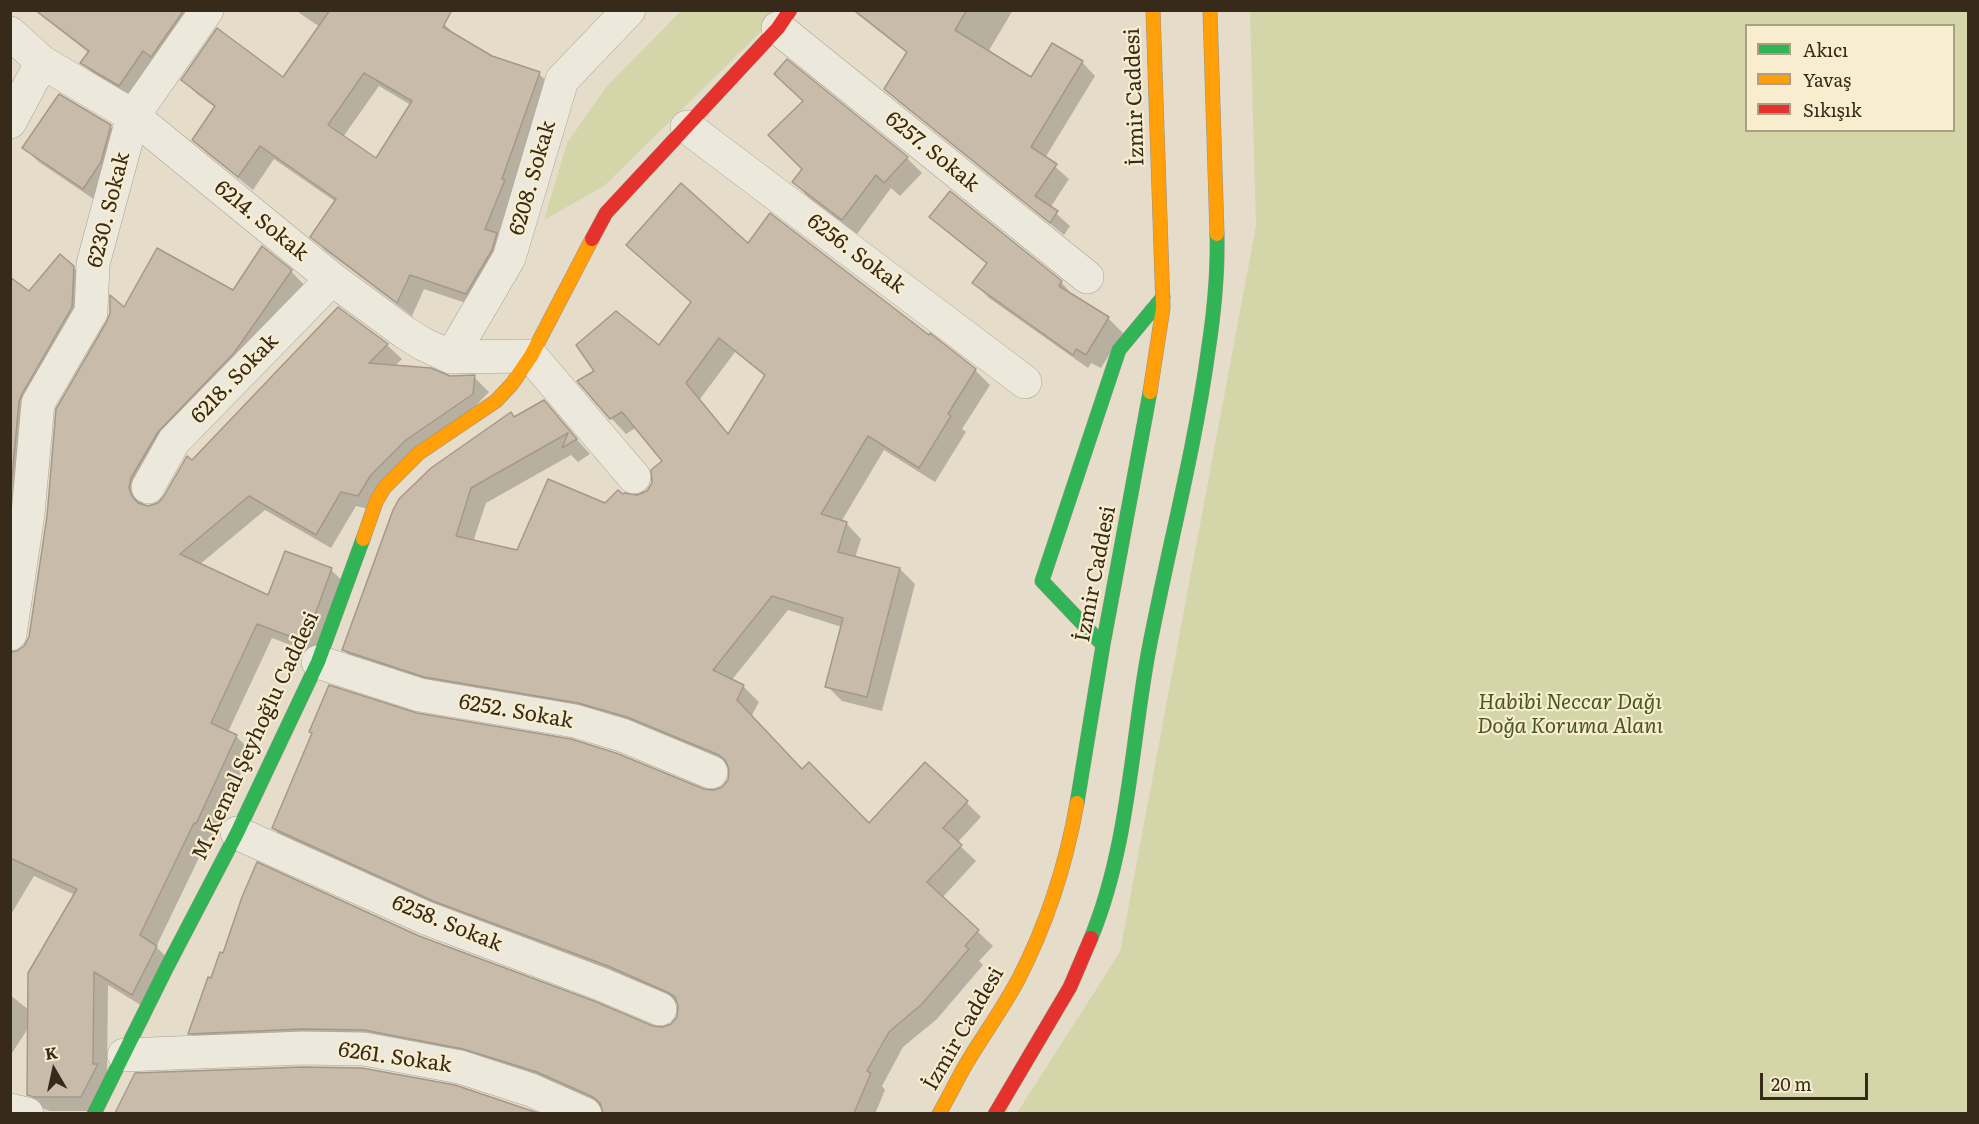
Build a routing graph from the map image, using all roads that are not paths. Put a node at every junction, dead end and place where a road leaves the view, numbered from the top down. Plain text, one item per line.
1 (207, 10) edge
2 (628, 10) edge
3 (1153, 10) edge
4 (1210, 10) edge
5 (784, 19) edge
6 (10, 33) edge
7 (42, 62) junction
8 (133, 116) junction
9 (10, 122) edge
10 (687, 127) junction
11 (1087, 277) dead end
12 (332, 279) junction
13 (1162, 297) junction
14 (531, 356) junction
15 (451, 357) junction
16 (1025, 382) dead end
17 (634, 477) dead end
18 (148, 487) dead end
19 (12, 619) edge
20 (1103, 645) junction
21 (318, 662) junction
22 (711, 772) dead end
23 (237, 833) junction
24 (660, 1009) dead end
25 (124, 1055) junction
26 (10, 1110) edge
27 (27, 1113) edge
28 (94, 1113) edge
29 (585, 1113) edge
30 (939, 1113) edge
31 (995, 1113) edge

1 - 8 street, 6230. Sokak
2 - 15 street, 6208. Sokak
3 - 13 street, İzmir Caddesi
4 - 31 street
5 - 10 street, M.Kemal Şeyhoğlu Caddesi
5 - 11 street, 6257. Sokak
6 - 7 street, 6214. Sokak
7 - 8 street, 6214. Sokak
7 - 9 street
8 - 12 street, 6214. Sokak
8 - 19 street, 6230. Sokak
10 - 14 street, M.Kemal Şeyhoğlu Caddesi
10 - 16 street, 6256. Sokak
12 - 15 street, 6214. Sokak
12 - 18 street, 6218. Sokak
13 - 20 street, İzmir Caddesi
13 - 20 street
14 - 15 street, 6214. Sokak
14 - 17 street
14 - 21 street, M.Kemal Şeyhoğlu Caddesi
20 - 30 street, İzmir Caddesi
21 - 22 street, 6252. Sokak
21 - 23 street, M.Kemal Şeyhoğlu Caddesi
23 - 24 street, 6258. Sokak
23 - 25 street, M.Kemal Şeyhoğlu Caddesi
25 - 28 street, M.Kemal Şeyhoğlu Caddesi
25 - 29 street, 6261. Sokak
26 - 27 street

